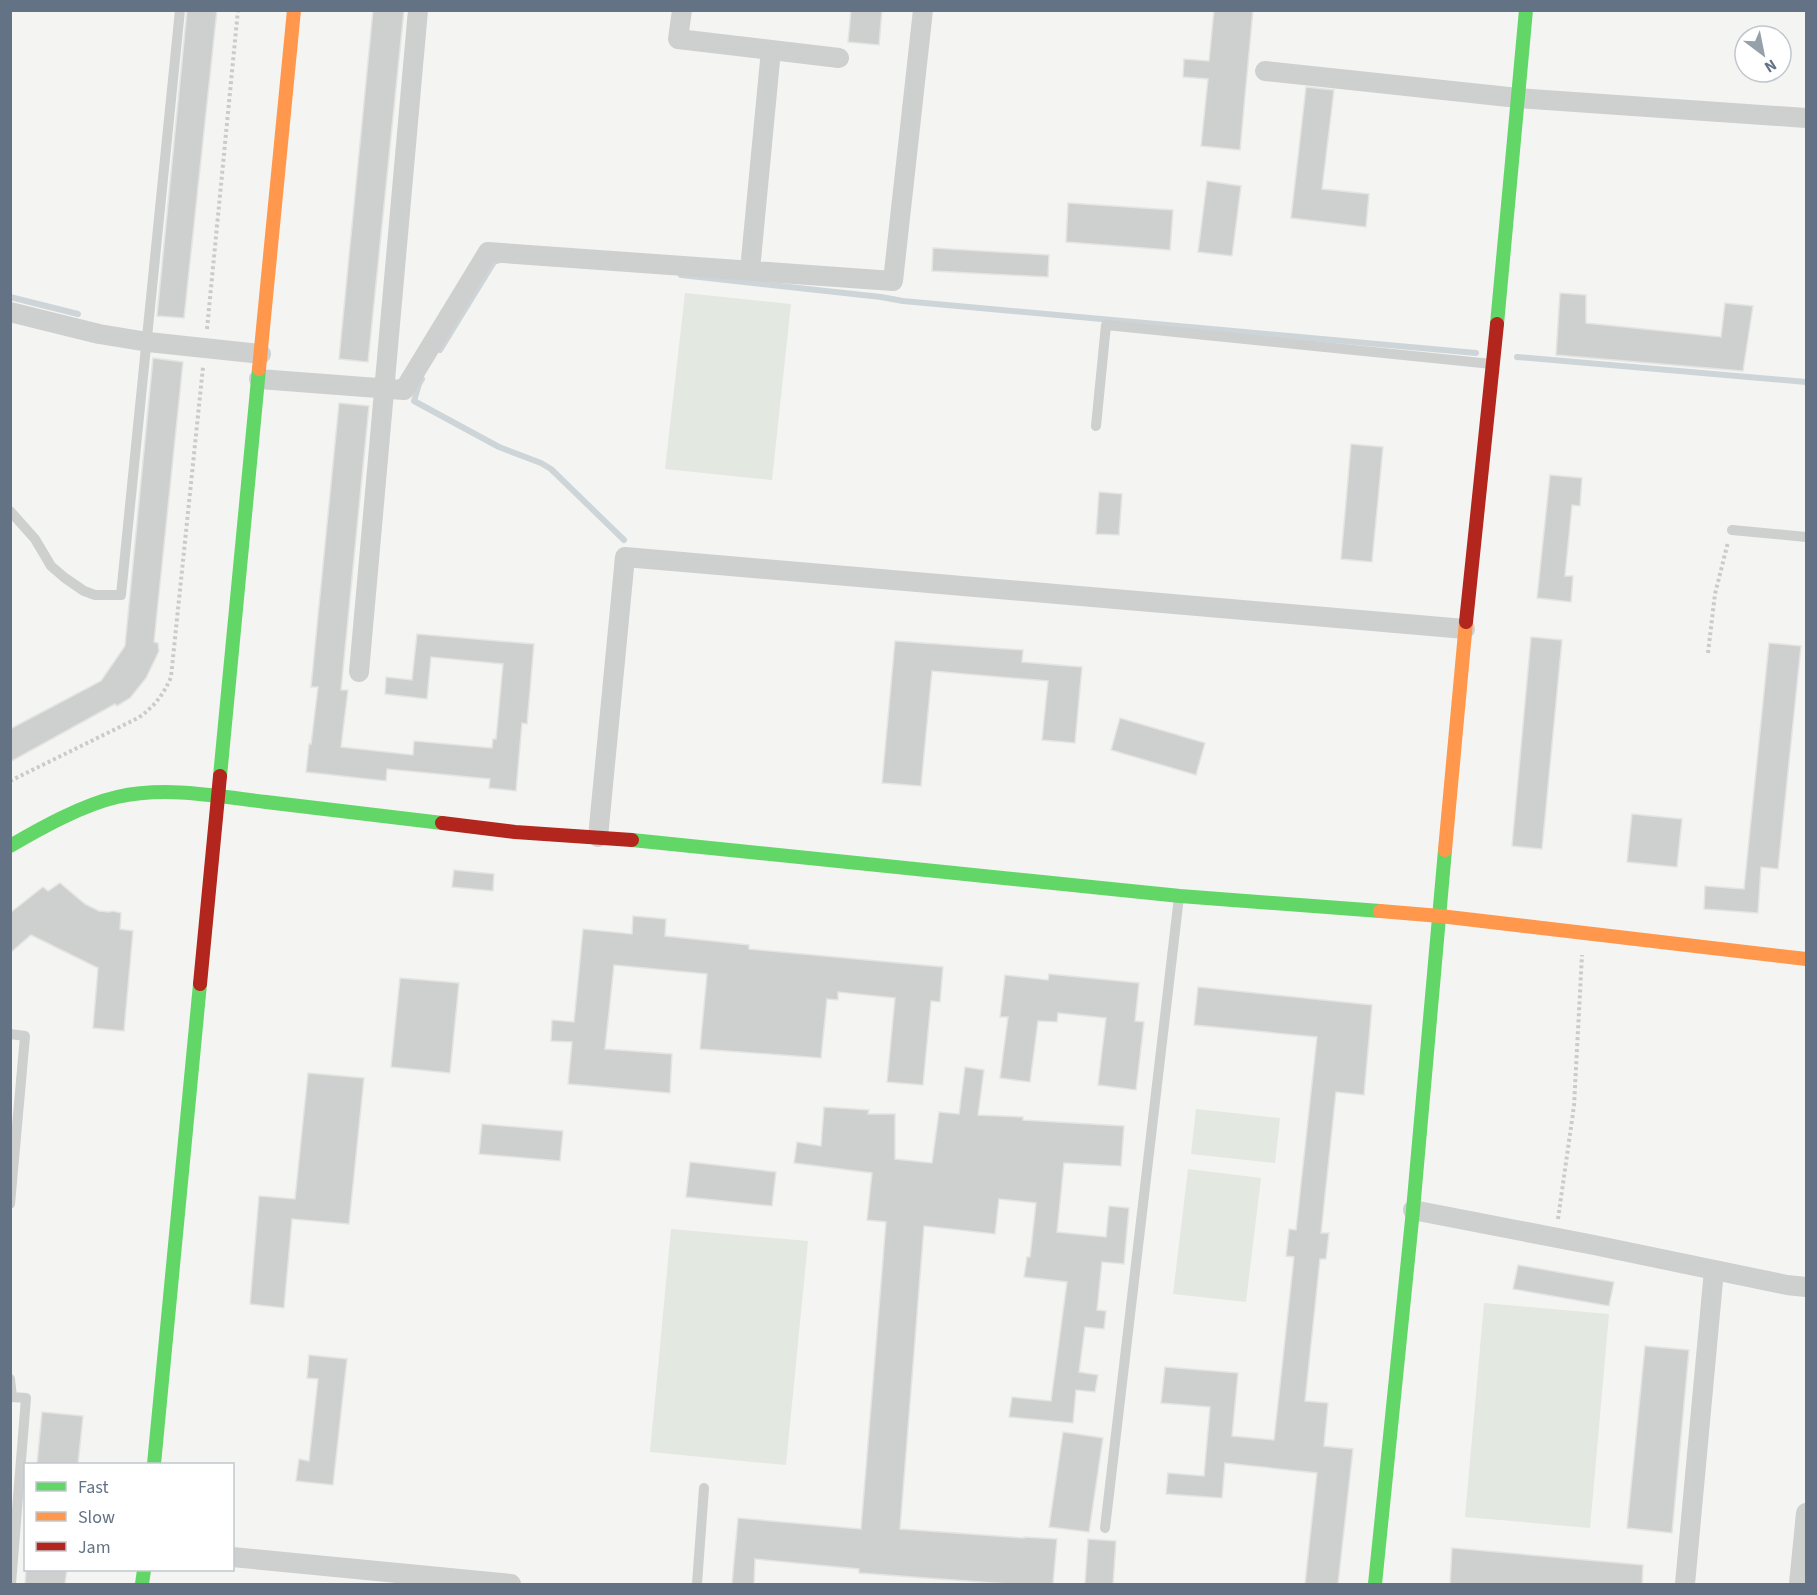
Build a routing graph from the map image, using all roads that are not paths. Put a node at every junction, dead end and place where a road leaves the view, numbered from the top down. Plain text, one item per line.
1 (180, 10) edge
2 (294, 10) edge
3 (418, 10) edge
4 (682, 10) edge
5 (923, 10) edge
6 (1526, 10) edge
7 (771, 50) junction
8 (839, 58) dead end
9 (1265, 71) dead end
10 (1518, 98) junction
11 (1806, 118) edge
12 (750, 270) junction
13 (10, 312) edge
14 (148, 342) junction
15 (261, 354) junction
16 (1493, 364) junction
17 (259, 379) junction
18 (386, 388) junction
19 (1096, 426) dead end
20 (10, 511) edge
21 (1732, 530) road end
22 (1806, 537) edge
23 (1465, 629) junction
24 (359, 672) dead end
25 (218, 796) junction
26 (598, 837) junction
27 (10, 846) edge
28 (1180, 896) junction
29 (1440, 916) junction
30 (1806, 960) edge
31 (10, 1034) edge
32 (10, 1204) edge
33 (1413, 1210) junction
34 (1714, 1270) junction
35 (1806, 1287) edge
36 (10, 1379) edge
37 (154, 1463) edge
38 (704, 1488) dead end
39 (1806, 1513) edge
40 (1105, 1528) dead end
41 (234, 1557) edge
42 (11, 1584) edge
43 (511, 1584) edge
44 (696, 1584) edge
45 (1375, 1584) edge
46 (1685, 1584) edge
47 (1799, 1584) edge

1 - 14 lane
2 - 15 main road
3 - 18 street
4 - 7 street
5 - 12 street
6 - 10 main road
7 - 8 street
7 - 12 street
9 - 10 street
10 - 11 street
10 - 16 main road
12 - 18 street
13 - 14 street
14 - 15 street
14 - 20 lane
15 - 17 main road
16 - 19 lane
16 - 23 main road
17 - 18 street
17 - 25 main road
18 - 24 street
21 - 22 lane
23 - 26 street
23 - 29 main road
25 - 26 main road
25 - 27 main road
25 - 37 main road
26 - 28 main road
28 - 29 main road
28 - 40 lane
29 - 30 main road
29 - 33 main road
31 - 32 lane
33 - 34 street
33 - 45 main road
34 - 35 street
34 - 46 street
36 - 42 lane
38 - 44 lane
39 - 47 street
41 - 43 street

